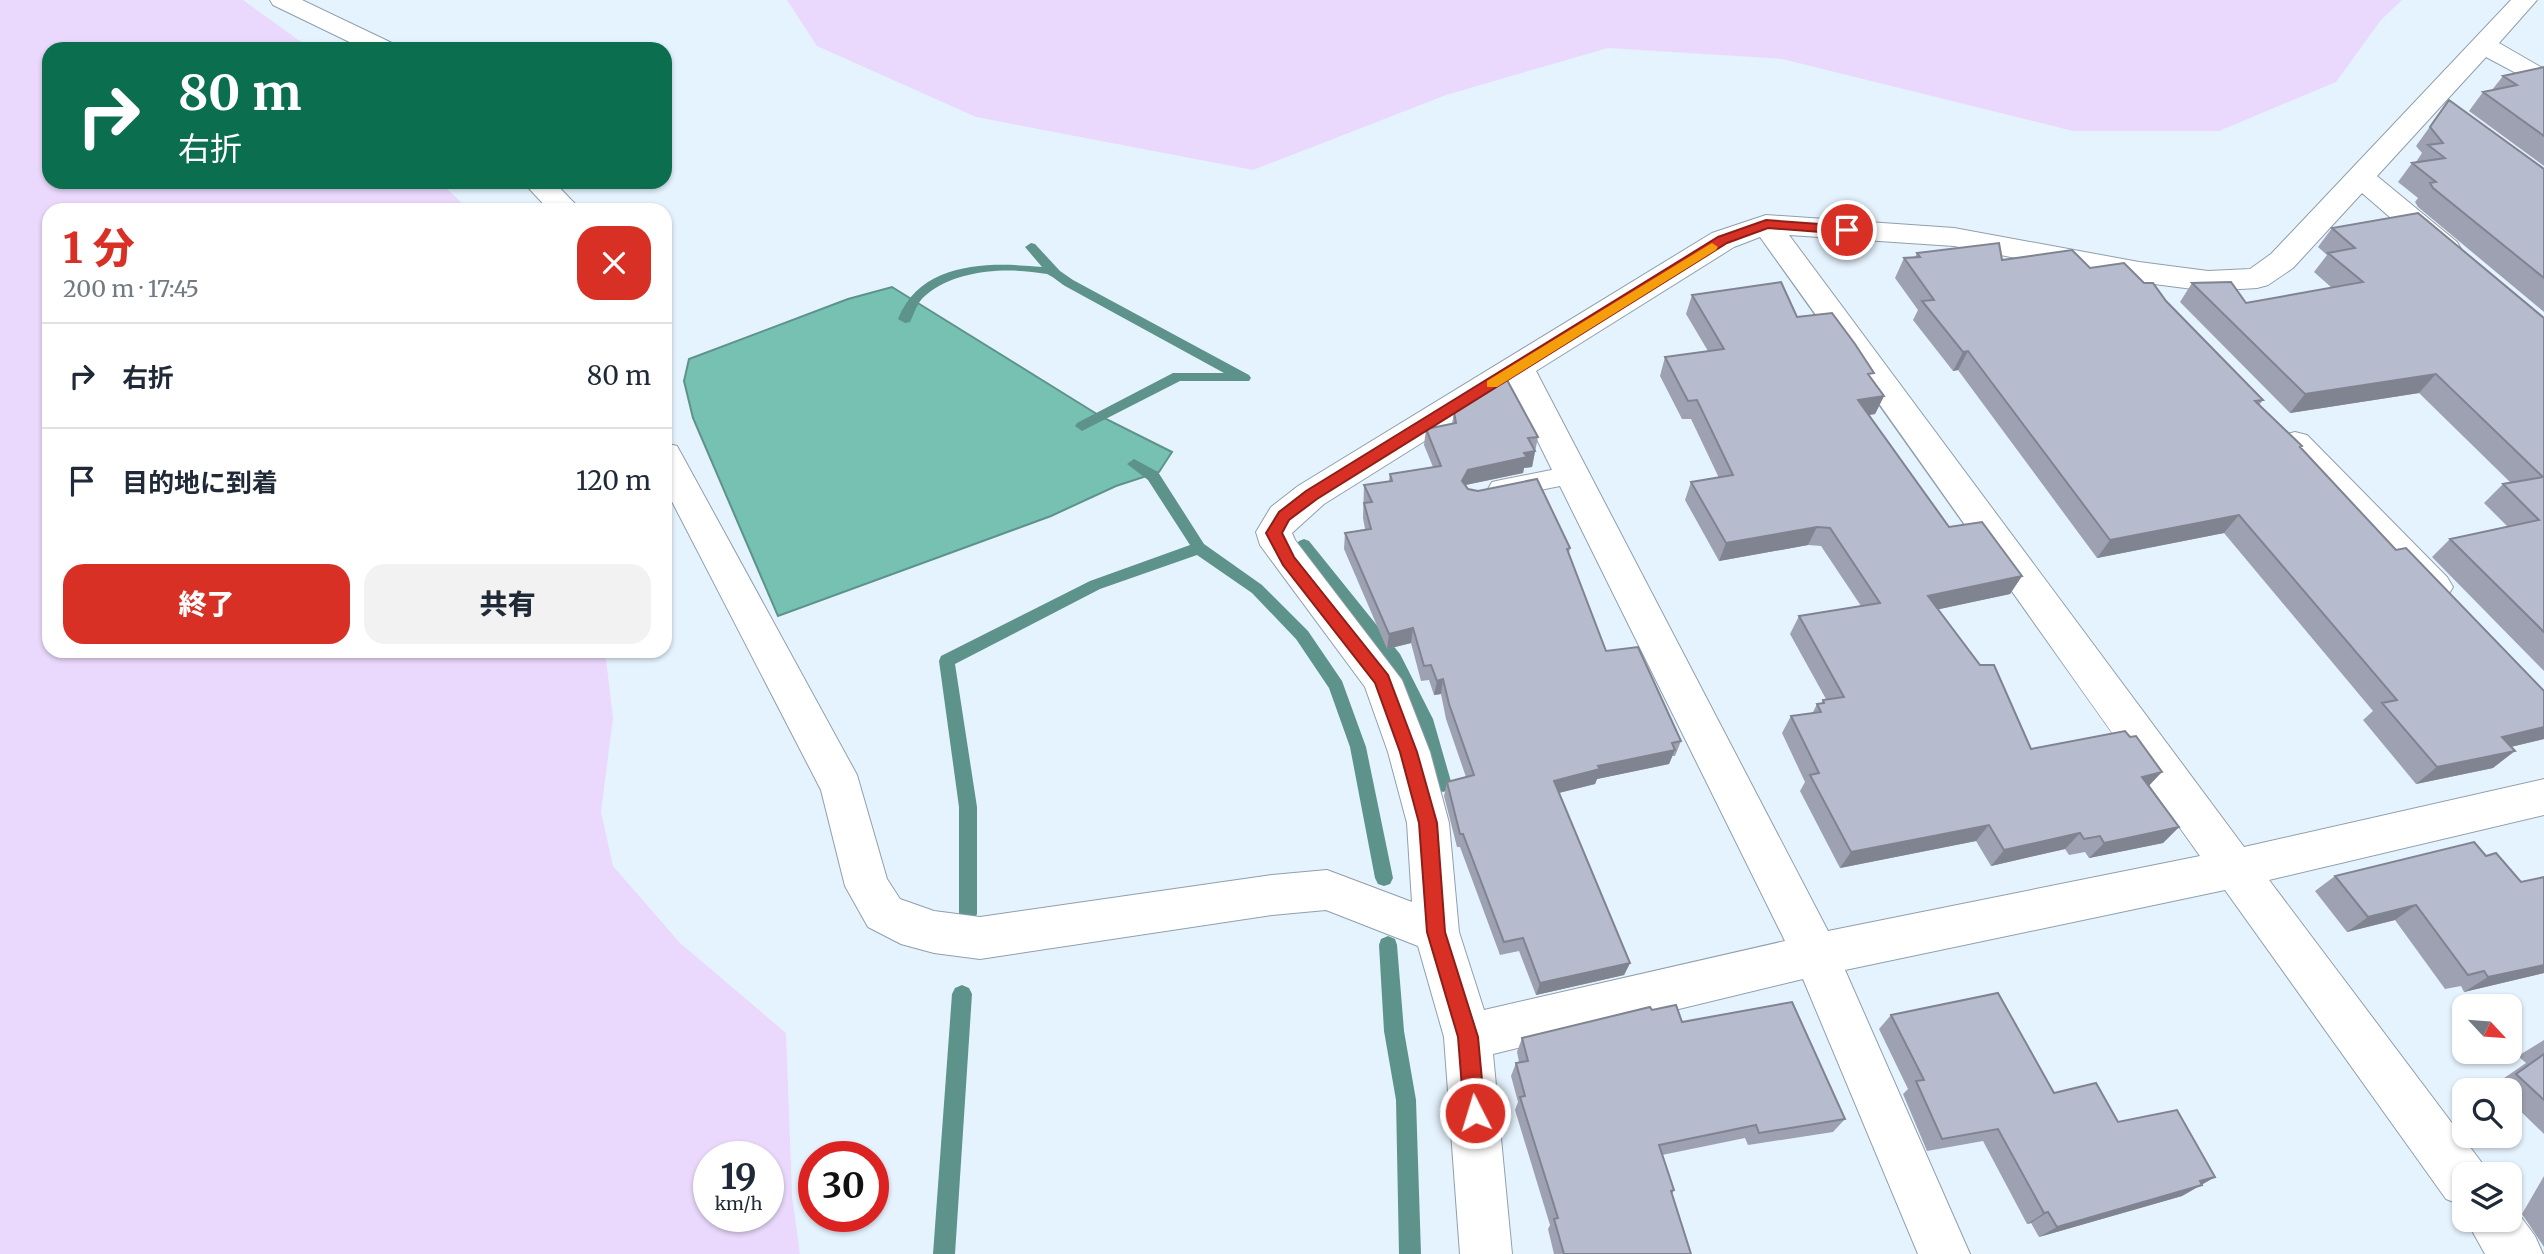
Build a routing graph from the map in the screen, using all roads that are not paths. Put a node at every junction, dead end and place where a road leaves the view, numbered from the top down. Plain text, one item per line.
1 (282, 0) edge
2 (2525, 0) edge
3 (370, 42) edge
4 (2483, 45) junction
5 (2544, 80) edge
6 (2361, 178) junction
7 (544, 189) edge
8 (559, 203) edge
9 (1766, 224) junction
10 (2463, 264) edge
11 (2139, 272) junction
12 (2167, 311) edge
13 (1518, 368) junction
14 (2273, 421) edge
15 (672, 467) edge
16 (1571, 475) junction
17 (1475, 495) edge
18 (2457, 611) edge
19 (2544, 797) edge
20 (2236, 868) junction
21 (1436, 932) junction
22 (1816, 955) junction
23 (1468, 1037) junction
24 (2452, 1165) edge
25 (2501, 1232) edge
26 (1486, 1254) edge
27 (1944, 1254) edge
28 (2517, 1254) edge

1 - 3 street
2 - 4 street
4 - 5 street
4 - 6 street
6 - 10 street
6 - 11 street
7 - 8 street
9 - 11 street
9 - 13 street
9 - 20 street
11 - 12 street
13 - 16 street
13 - 21 street
14 - 18 street
15 - 21 street
16 - 17 lane
16 - 22 street
19 - 20 street
20 - 22 street
20 - 24 street
21 - 23 street
22 - 23 street
22 - 27 street
23 - 26 street
25 - 28 street

